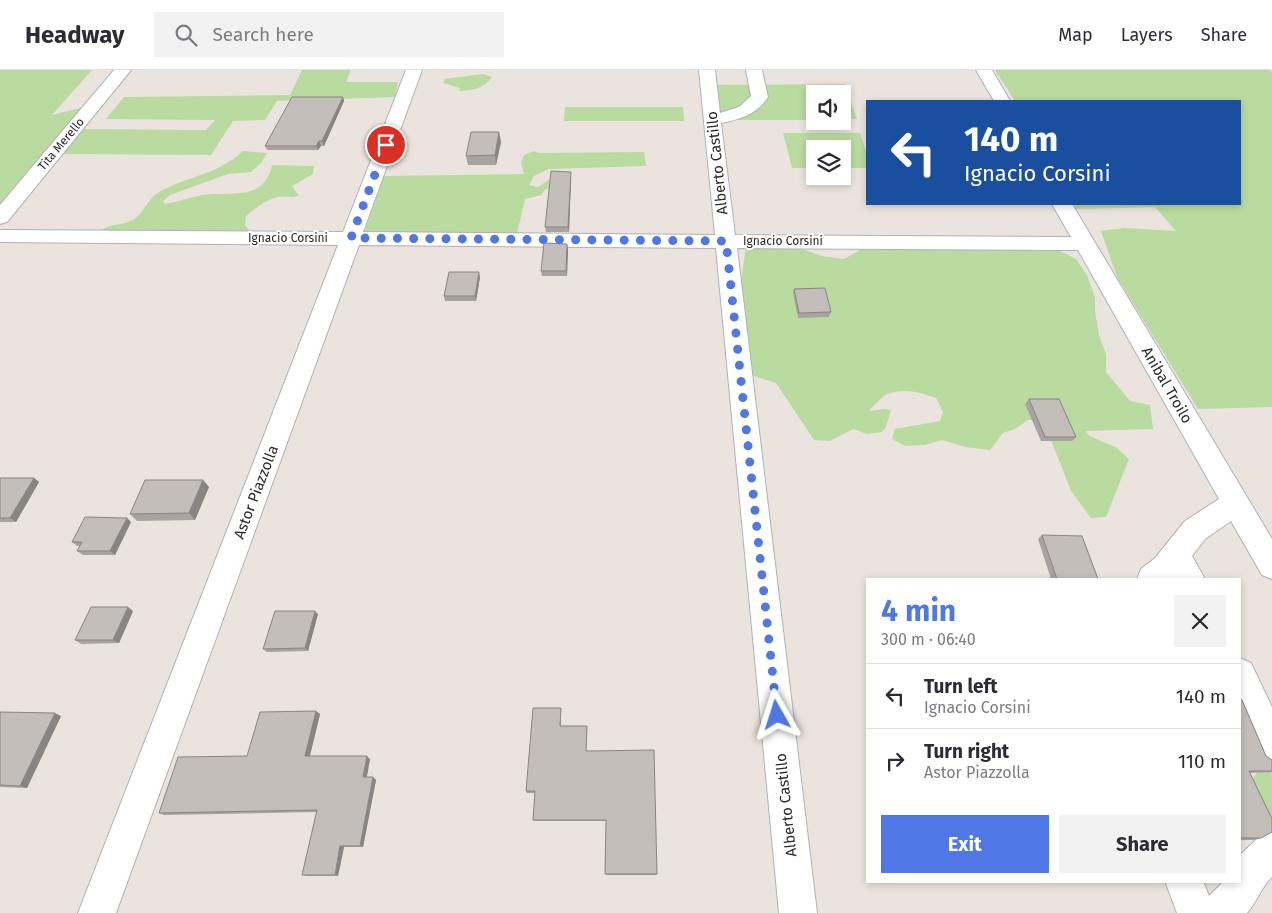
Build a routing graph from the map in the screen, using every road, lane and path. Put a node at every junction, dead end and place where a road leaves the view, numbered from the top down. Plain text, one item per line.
1 (123, 70) edge
2 (414, 70) edge
3 (707, 70) edge
4 (754, 70) edge
5 (984, 70) edge
6 (1001, 100) edge
7 (712, 119) junction
8 (1063, 205) edge
9 (0, 218) edge
10 (0, 236) edge
11 (351, 238) junction
12 (726, 241) junction
13 (1085, 244) junction
14 (1236, 503) junction
15 (1272, 566) edge
16 (1183, 567) edge
17 (1155, 578) edge
18 (1241, 676) edge
19 (1272, 746) edge
20 (1272, 850) edge
21 (1185, 883) edge
22 (97, 913) edge
23 (798, 913) edge
24 (1196, 913) edge
25 (1220, 913) edge

1 - 9 street, Tita Merello
2 - 11 street, Astor Piazzolla
3 - 7 street, Alberto Castillo
4 - 7 street
5 - 6 street
7 - 12 street, Alberto Castillo
8 - 13 street, Anibal Troilo
10 - 11 street, Ignacio Corsini
11 - 12 street, Ignacio Corsini
11 - 22 street, Astor Piazzolla
12 - 13 street, Ignacio Corsini
12 - 23 street, Alberto Castillo
13 - 14 street, Anibal Troilo
14 - 15 street, Anibal Troilo
14 - 16 street
16 - 17 street
18 - 19 street
20 - 25 street
21 - 24 street

